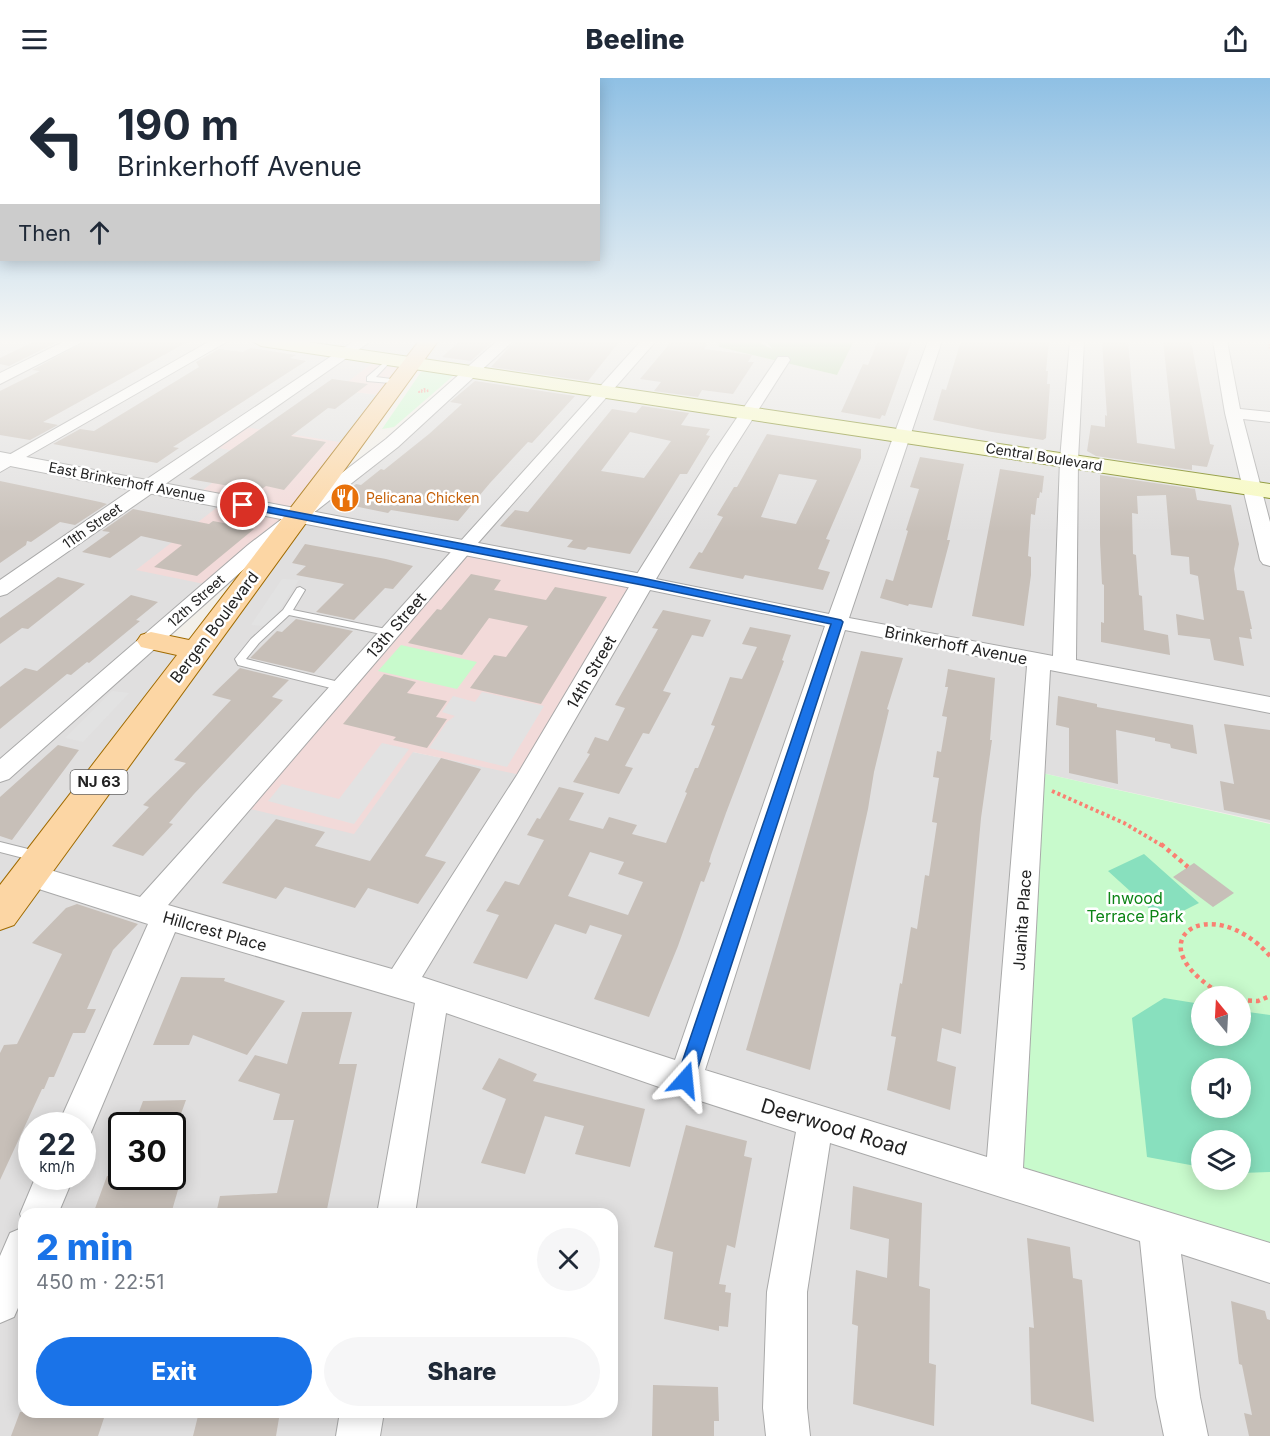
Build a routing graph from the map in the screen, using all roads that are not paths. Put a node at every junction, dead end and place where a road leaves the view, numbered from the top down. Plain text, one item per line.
1 (107, 404) edge
2 (271, 404) edge
3 (372, 404) edge
4 (434, 404) edge
5 (594, 404) edge
6 (685, 404) edge
7 (752, 404) edge
8 (912, 404) edge
9 (1073, 404) edge
10 (1231, 404) edge
11 (746, 413) junction
12 (1233, 413) junction
13 (1270, 417) edge
14 (901, 435) junction
15 (1069, 460) junction
16 (4, 462) edge
17 (147, 487) junction
18 (1261, 489) edge
19 (297, 516) junction
20 (463, 548) junction
21 (1270, 560) edge
22 (642, 582) junction
23 (0, 590) edge
24 (300, 590) dead end
25 (287, 612) junction
26 (837, 622) junction
27 (391, 633) junction
28 (152, 642) junction
29 (197, 650) junction
30 (1052, 663) junction
31 (343, 687) junction
32 (1270, 705) edge
33 (0, 773) edge
34 (0, 847) edge
35 (36, 866) junction
36 (0, 914) edge
37 (155, 914) junction
38 (400, 984) junction
39 (433, 994) junction
40 (685, 1080) junction
41 (81, 1112) edge
42 (816, 1121) junction
43 (1004, 1180) junction
44 (49, 1190) edge
45 (42, 1208) edge
46 (397, 1208) edge
47 (1158, 1228) junction
48 (18, 1261) edge
49 (1270, 1263) edge
50 (0, 1303) edge
51 (361, 1418) edge
52 (358, 1436) edge
53 (788, 1436) edge
54 (1186, 1436) edge

1 - 16 street
2 - 17 street, 11th Street
3 - 19 main road, Bergen Boulevard / NJ 63
4 - 19 street, 12th Street
5 - 20 street, 13th Street
6 - 11 main road, Central Boulevard
7 - 11 street, 14th Street
8 - 14 street
9 - 15 street, Juanita Place
10 - 12 street
11 - 14 main road, Central Boulevard
11 - 22 street, 14th Street
12 - 13 street
12 - 18 street
14 - 15 main road, Central Boulevard
14 - 26 street
15 - 18 main road, Central Boulevard
15 - 30 street, Juanita Place
16 - 17 street, East Brinkerhoff Avenue
17 - 19 street, East Brinkerhoff Avenue
17 - 23 street, 11th Street
18 - 21 street
19 - 20 street, East Brinkerhoff Avenue
19 - 28 street, 12th Street
19 - 29 main road, Bergen Boulevard / NJ 63
20 - 22 street, East Brinkerhoff Avenue
20 - 27 street, 13th Street
22 - 26 street, Brinkerhoff Avenue
22 - 38 street, 14th Street
24 - 25 lane
25 - 27 lane
25 - 31 lane
26 - 30 street, Brinkerhoff Avenue
26 - 40 street
27 - 31 street, 13th Street
28 - 29 main road
28 - 33 street, 12th Street
29 - 35 main road, Bergen Boulevard / NJ 63
30 - 32 street, Brinkerhoff Avenue
30 - 43 street, Juanita Place
31 - 37 street, 13th Street
34 - 35 lane
35 - 36 main road, Bergen Boulevard / NJ 63
35 - 37 street, Hillcrest Place
37 - 38 street, Hillcrest Place
37 - 41 street, 13th Street
38 - 39 street, Deerwood Road
39 - 40 street, Deerwood Road
39 - 46 street
40 - 42 street, Deerwood Road
42 - 43 street, Deerwood Road
42 - 53 street
43 - 47 street, Deerwood Road
44 - 45 street
47 - 49 street, Deerwood Road
47 - 54 street
48 - 50 street
51 - 52 street

